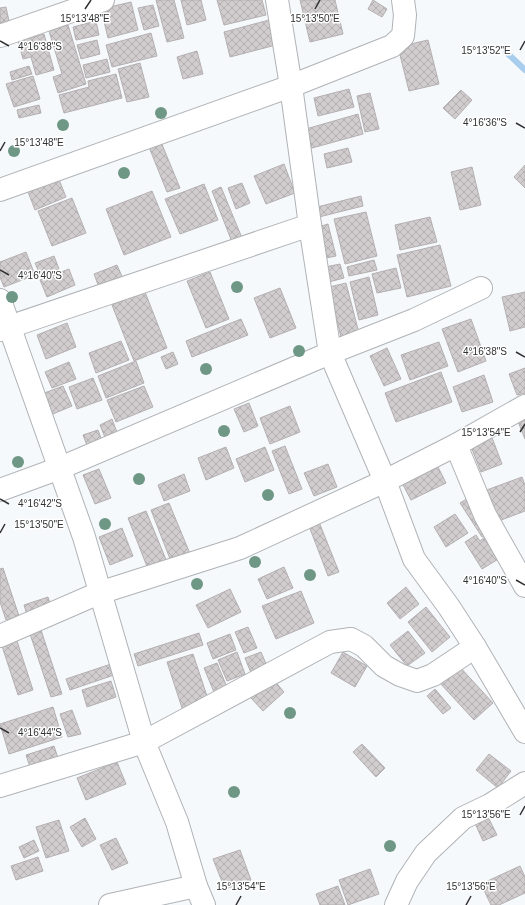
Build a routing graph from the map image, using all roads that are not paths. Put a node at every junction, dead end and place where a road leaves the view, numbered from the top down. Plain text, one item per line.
1 (103, 0) edge
2 (277, 0) edge
3 (403, 0) edge
4 (0, 36) edge
5 (291, 86) junction
6 (0, 190) edge
7 (310, 225) junction
8 (481, 288) dead end
9 (0, 300) edge
10 (5, 328) edge
11 (330, 353) junction
12 (525, 406) edge
13 (456, 445) junction
14 (60, 468) junction
15 (385, 482) junction
16 (0, 490) edge
17 (525, 586) edge
18 (99, 593) junction
19 (0, 636) edge
20 (475, 647) junction
21 (525, 732) edge
22 (144, 742) junction
23 (525, 783) edge
24 (0, 786) edge
25 (200, 896) edge
26 (110, 905) edge
27 (396, 905) edge

1 - 4 street
2 - 5 street
3 - 5 street
5 - 6 street
5 - 7 street
7 - 10 street
7 - 11 street
8 - 11 street
9 - 10 street
10 - 14 street
11 - 14 street
11 - 15 street
12 - 13 street
13 - 15 street
13 - 17 street
14 - 16 street
14 - 18 street
15 - 18 street
15 - 20 street
18 - 19 street
18 - 22 street
20 - 21 street
20 - 22 street
22 - 24 street
22 - 25 street
23 - 27 street
25 - 26 street

